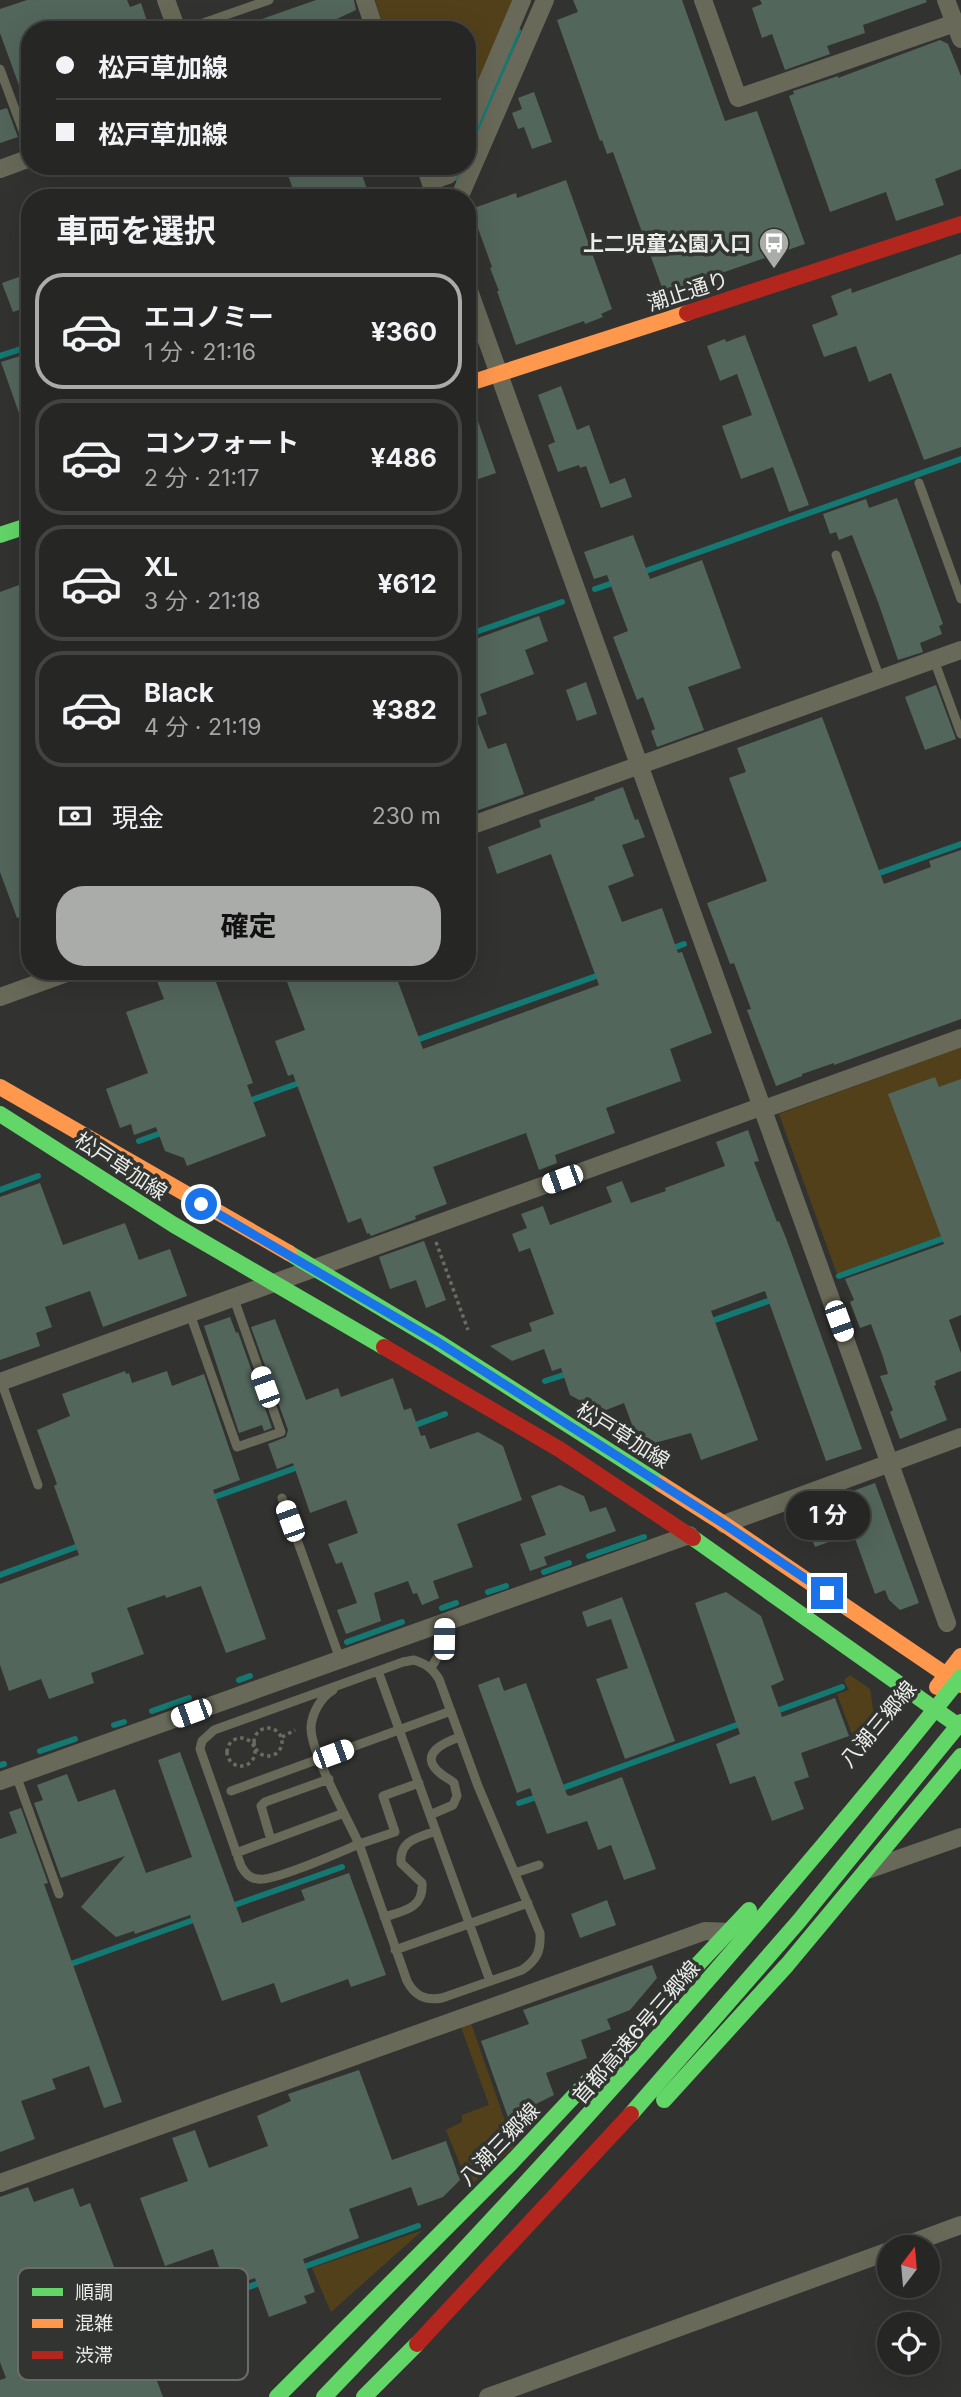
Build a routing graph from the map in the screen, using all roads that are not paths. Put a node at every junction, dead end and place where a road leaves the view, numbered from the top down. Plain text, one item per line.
1 (166, 0) edge
2 (269, 0) edge
3 (365, 0) edge
4 (522, 0) edge
5 (545, 0) edge
6 (703, 0) edge
7 (946, 0) edge
8 (174, 21) edge
9 (209, 21) edge
10 (372, 21) edge
11 (958, 31) edge
12 (0, 69) edge
13 (476, 108) edge
14 (21, 126) edge
15 (476, 159) edge
16 (21, 161) edge
17 (0, 169) edge
18 (448, 175) edge
19 (431, 182) edge
20 (961, 224) edge
21 (476, 310) edge
22 (499, 374) junction
23 (476, 381) edge
24 (919, 483) dead end
25 (21, 528) edge
26 (0, 535) edge
27 (836, 555) dead end
28 (961, 599) edge
29 (961, 650) edge
30 (934, 660) junction
31 (880, 679) junction
32 (961, 734) edge
33 (638, 765) junction
34 (476, 824) edge
35 (47, 980) edge
36 (0, 997) edge
37 (961, 1038) edge
38 (0, 1087) edge
39 (763, 1107) junction
40 (0, 1114) edge
41 (316, 1269) junction
42 (275, 1284) junction
43 (234, 1299) junction
44 (190, 1314) junction
45 (1, 1382) edge
46 (961, 1437) edge
47 (890, 1463) junction
48 (38, 1485) dead end
49 (282, 1498) dead end
50 (724, 1524) junction
51 (690, 1535) junction
52 (444, 1622) junction
53 (947, 1623) dead end
54 (961, 1656) edge
55 (340, 1659) junction
56 (431, 1668) junction
57 (378, 1671) junction
58 (954, 1676) edge
59 (343, 1684) junction
60 (961, 1687) edge
61 (925, 1702) junction
62 (451, 1711) junction
63 (958, 1721) edge
64 (400, 1730) junction
65 (460, 1737) junction
66 (961, 1756) edge
67 (8, 1778) edge
68 (329, 1779) junction
69 (419, 1783) junction
70 (216, 1797) junction
71 (345, 1813) junction
72 (430, 1815) junction
73 (436, 1831) junction
74 (961, 1837) edge
75 (271, 1840) junction
76 (359, 1844) junction
77 (236, 1853) junction
78 (539, 1865) dead end
79 (866, 1870) junction
80 (515, 1873) junction
81 (59, 1894) dead end
82 (528, 1903) junction
83 (384, 1917) junction
84 (469, 1924) junction
85 (731, 1930) junction
86 (396, 1950) junction
87 (787, 1965) junction
88 (490, 1981) junction
89 (0, 2183) edge
90 (961, 2225) edge
91 (934, 2235) edge
92 (877, 2255) edge
93 (277, 2397) edge
94 (324, 2397) edge
95 (364, 2397) edge
96 (386, 2397) edge
97 (488, 2397) edge

1 - 8 street
2 - 9 lane
3 - 10 street
4 - 13 street
5 - 15 street
6 - 11 street
7 - 11 street
12 - 14 lane
16 - 17 street
18 - 19 street
20 - 22 main road, 潮止通り
21 - 22 street
22 - 23 main road, 潮止通り
22 - 33 street
24 - 28 lane
25 - 26 main road
27 - 31 lane
29 - 30 street
30 - 31 street
30 - 32 lane
31 - 33 street
33 - 34 street
33 - 39 street
35 - 36 street
37 - 39 street
38 - 41 main road, 松戸草加線
39 - 41 street
39 - 47 street
40 - 42 main road, 松戸草加線
41 - 42 street
41 - 50 main road, 松戸草加線
42 - 43 street
42 - 51 main road, 松戸草加線
43 - 44 street
43 - 44 lane
44 - 45 street
45 - 48 lane
46 - 47 street
47 - 50 street
47 - 53 street
49 - 55 lane
50 - 58 main road, 松戸草加線
51 - 52 street
51 - 61 main road, 松戸草加線
52 - 55 street
52 - 56 lane
54 - 58 main road, 八潮三郷線
55 - 67 street
56 - 57 lane
56 - 62 lane
57 - 59 lane
57 - 64 lane
58 - 60 main road, 松戸草加線
58 - 61 main road, 八潮三郷線
58 - 94 main road, 首都高速6号三郷線, bridge
59 - 68 lane
59 - 70 lane
60 - 61 main road
61 - 63 main road, 松戸草加線
61 - 85 main road, 八潮三郷線
62 - 64 lane
62 - 65 lane
63 - 85 main road
63 - 95 main road, bridge
64 - 69 lane
64 - 70 lane, bridge
65 - 72 lane
65 - 80 lane
66 - 79 main road
67 - 81 lane
68 - 71 lane
68 - 75 lane
69 - 72 lane
69 - 76 lane
70 - 77 lane
71 - 75 lane
71 - 76 lane
72 - 73 lane
73 - 83 lane
73 - 84 lane
74 - 79 street
75 - 77 lane
76 - 77 lane
76 - 83 lane
78 - 80 lane
79 - 87 main road
80 - 82 lane
82 - 84 lane
82 - 88 lane
83 - 86 lane
84 - 86 lane
84 - 88 lane
85 - 87 street
85 - 89 street
85 - 93 main road, 八潮三郷線
86 - 88 lane
87 - 96 main road
90 - 91 street
92 - 97 street

